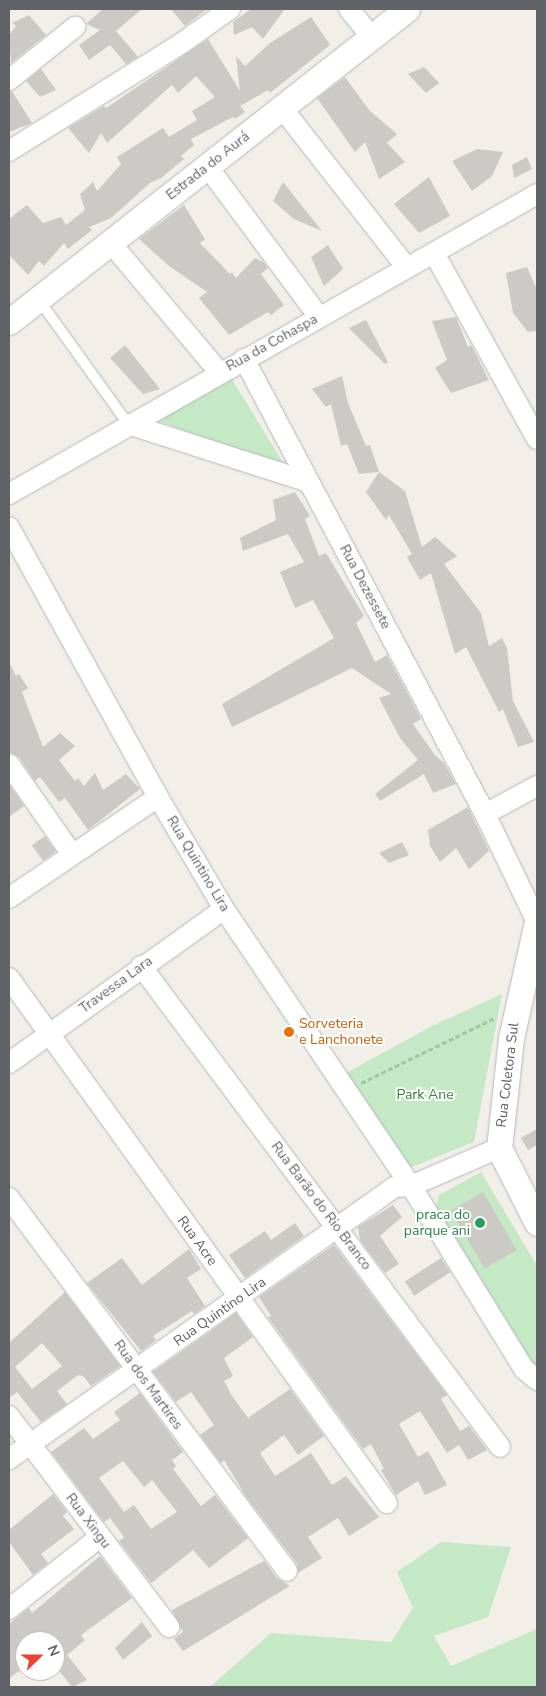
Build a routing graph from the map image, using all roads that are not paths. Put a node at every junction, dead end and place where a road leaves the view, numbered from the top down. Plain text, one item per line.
1 (230, 9) edge
2 (349, 9) edge
3 (407, 9) edge
4 (75, 28) dead end
5 (372, 37) junction
6 (9, 80) edge
7 (282, 108) junction
8 (9, 151) edge
9 (207, 166) junction
10 (537, 194) edge
11 (110, 242) junction
12 (434, 253) junction
13 (406, 268) junction
14 (19, 309) edge
15 (319, 317) junction
16 (244, 359) junction
17 (220, 373) junction
18 (128, 424) junction
19 (537, 438) edge
20 (310, 482) junction
21 (9, 494) edge
22 (9, 527) edge
23 (9, 764) edge
24 (537, 786) edge
25 (158, 797) junction
26 (485, 814) junction
27 (71, 853) junction
28 (9, 898) edge
29 (224, 909) junction
30 (537, 922) edge
31 (141, 966) junction
32 (9, 978) edge
33 (49, 1034) junction
34 (9, 1062) edge
35 (500, 1148) junction
36 (411, 1186) junction
37 (9, 1198) edge
38 (537, 1223) edge
39 (338, 1229) junction
40 (238, 1299) junction
41 (137, 1370) junction
42 (537, 1380) edge
43 (9, 1416) edge
44 (30, 1443) junction
45 (500, 1447) dead end
46 (9, 1459) edge
47 (387, 1503) dead end
48 (100, 1537) junction
49 (288, 1571) dead end
50 (9, 1609) edge
51 (168, 1626) dead end

1 - 8 street
2 - 5 street
3 - 5 street, Estrada do Aurá
4 - 6 street
5 - 7 street, Estrada do Aurá
7 - 9 street, Estrada do Aurá
7 - 13 street
9 - 11 street, Estrada do Aurá
9 - 15 street
10 - 12 street, Rua da Cohaspa
11 - 14 street, Estrada do Aurá
11 - 17 street
12 - 13 street, Rua da Cohaspa
12 - 19 street
13 - 15 street, Rua da Cohaspa
14 - 18 lane
15 - 16 street, Rua da Cohaspa
16 - 17 street, Rua da Cohaspa
16 - 20 street, Rua Dezessete
17 - 18 street, Rua da Cohaspa
18 - 20 street
18 - 21 street, Rua da Cohaspa
20 - 26 street, Rua Dezessete
22 - 25 street, Rua Quintino Lira
23 - 27 street
24 - 26 street
25 - 27 street
25 - 29 street, Rua Quintino Lira
26 - 30 street, Rua Dezessete
27 - 28 street
29 - 31 street, Travessa Lara
29 - 36 street, Rua Quintino Lira
30 - 35 street, Rua Coletora Sul
31 - 33 street, Travessa Lara
31 - 39 street, Rua Barão do Rio Branco
32 - 33 street, Rua Acre
33 - 34 street, Travessa Lara
33 - 40 street, Rua Acre
35 - 36 street, Rua Quintino Lira
35 - 38 street
36 - 39 street, Rua Quintino Lira
36 - 42 street, Rua Quintino Lira
37 - 41 street, Rua dos Martires
39 - 40 street, Rua Quintino Lira
39 - 45 street, Rua Barão do Rio Branco
40 - 41 street, Rua Quintino Lira
40 - 47 street, Rua Acre
41 - 44 street, Rua Quintino Lira
41 - 49 street, Rua dos Martires
43 - 44 street, Rua Xingu
44 - 46 street, Rua Quintino Lira
44 - 48 street, Rua Xingu
48 - 50 street
48 - 51 street, Rua Xingu

